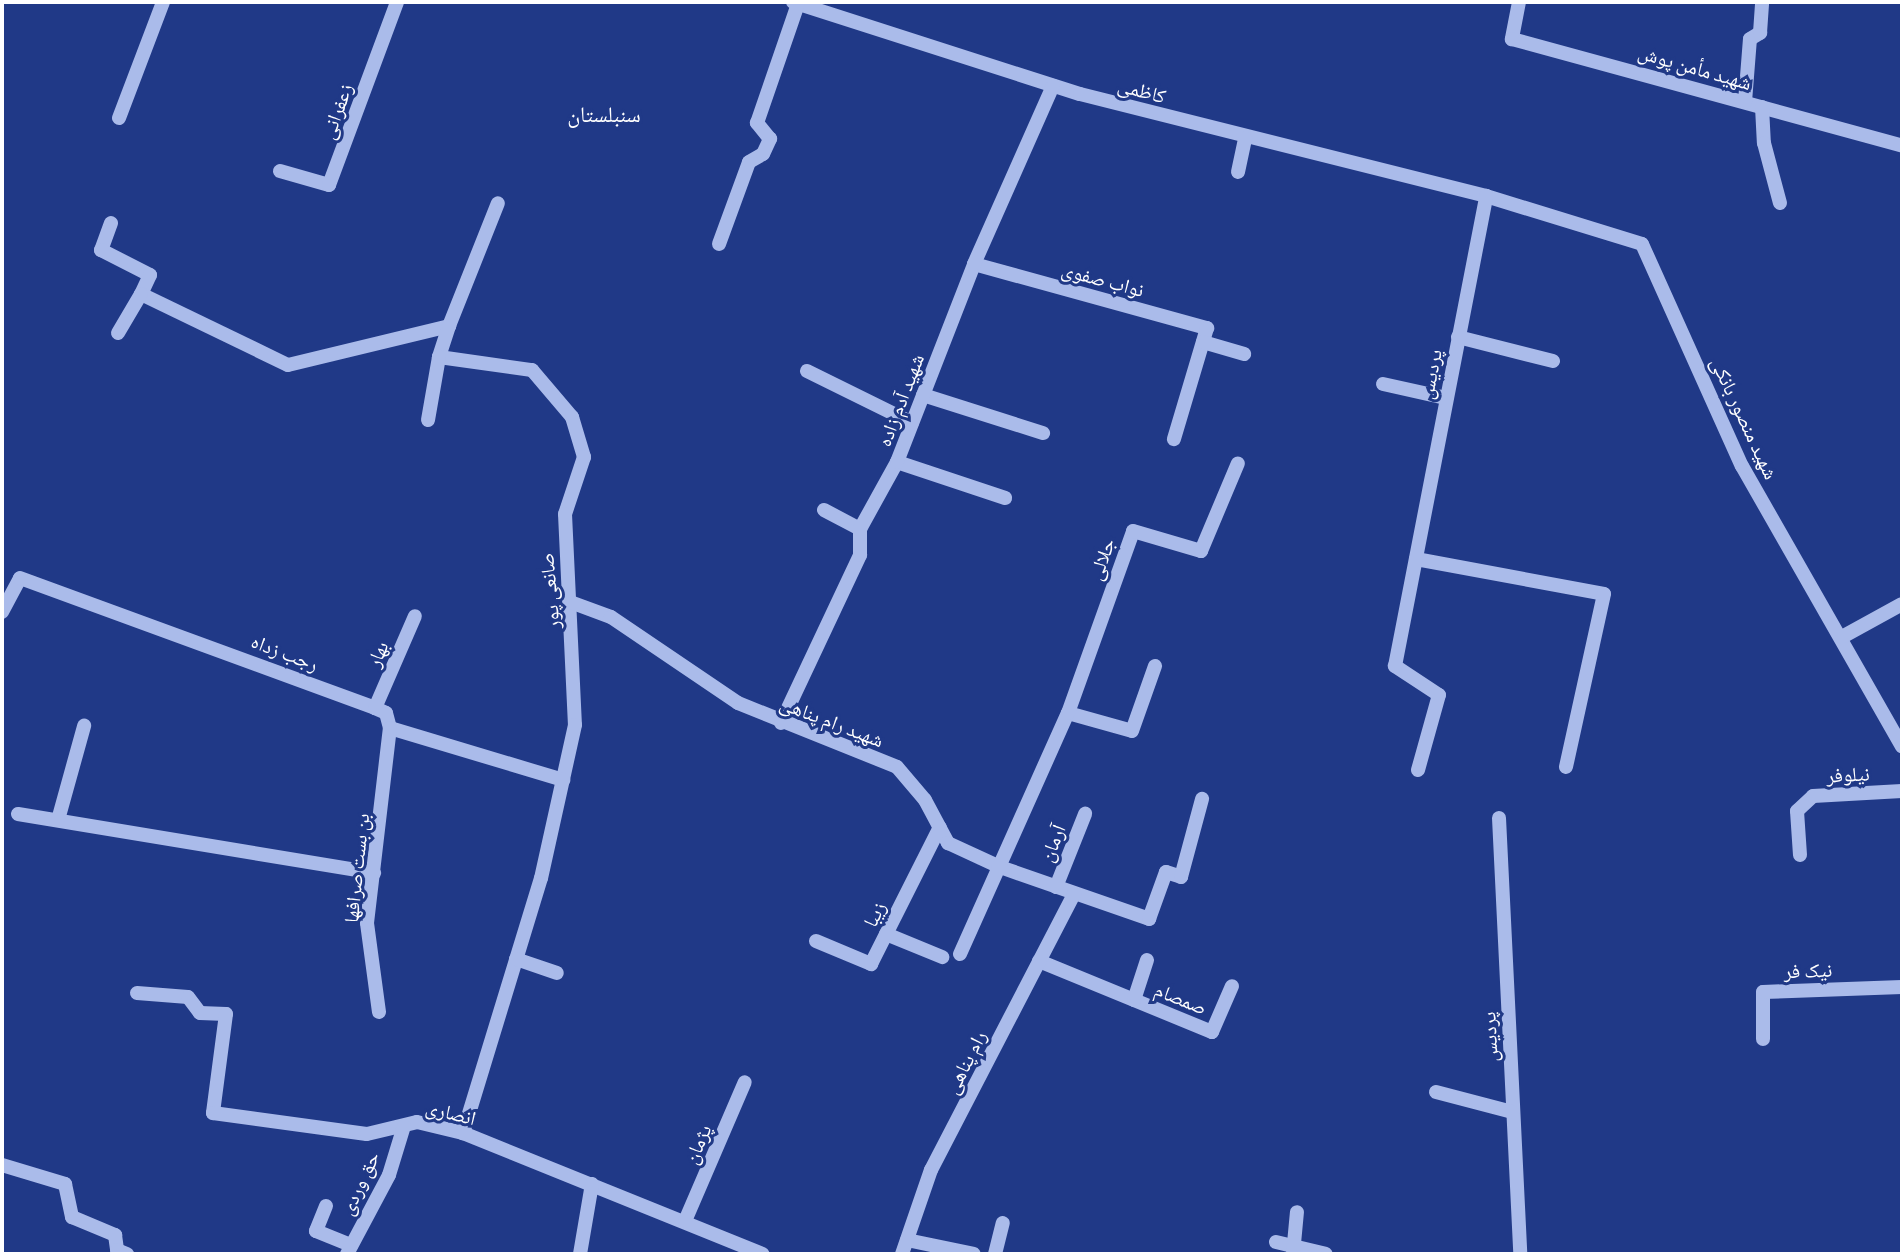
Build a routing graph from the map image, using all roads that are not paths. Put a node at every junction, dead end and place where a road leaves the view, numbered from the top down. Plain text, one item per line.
1 (163, 2) edge
2 (397, 2) edge
3 (1519, 2) edge
4 (1762, 2) edge
5 (796, 3) edge
6 (1053, 86) junction
7 (1745, 102) junction
8 (1762, 107) junction
9 (119, 118) dead end
10 (1245, 139) junction
11 (1902, 146) edge
12 (280, 171) dead end
13 (1238, 172) dead end
14 (1486, 196) junction
15 (498, 203) dead end
16 (1780, 203) dead end
17 (111, 223) dead end
18 (719, 244) dead end
19 (974, 264) junction
20 (141, 294) junction
21 (449, 326) junction
22 (118, 333) dead end
23 (1458, 337) junction
24 (1203, 342) junction
25 (1244, 354) dead end
26 (439, 357) junction
27 (1553, 361) dead end
28 (807, 371) dead end
29 (1383, 384) dead end
30 (923, 395) junction
31 (1446, 398) junction
32 (428, 420) dead end
33 (912, 423) junction
34 (1043, 433) dead end
35 (1174, 439) dead end
36 (897, 462) junction
37 (1238, 463) dead end
38 (1005, 498) dead end
39 (824, 510) dead end
40 (860, 529) junction
41 (1416, 559) junction
42 (573, 603) junction
43 (1902, 604) edge
44 (2, 612) edge
45 (415, 616) dead end
46 (1842, 637) junction
47 (1155, 666) dead end
48 (375, 708) junction
49 (1068, 713) junction
50 (781, 723) junction
51 (84, 726) dead end
52 (390, 728) junction
53 (1902, 747) edge
54 (1566, 767) dead end
55 (1418, 770) dead end
56 (563, 780) junction
57 (1902, 791) edge
58 (1202, 799) dead end
59 (18, 814) dead end
60 (1085, 814) dead end
61 (1499, 818) dead end
62 (58, 820) junction
63 (940, 827) junction
64 (1800, 855) dead end
65 (1000, 867) junction
66 (374, 873) junction
67 (1056, 887) junction
68 (1074, 894) junction
69 (886, 934) junction
70 (816, 941) dead end
71 (960, 954) dead end
72 (942, 957) dead end
73 (516, 959) junction
74 (1147, 960) dead end
75 (1039, 961) junction
76 (557, 973) dead end
77 (1232, 986) dead end
78 (1902, 987) edge
79 (137, 993) dead end
80 (1134, 1000) junction
81 (379, 1012) dead end
82 (1763, 1039) dead end
83 (745, 1082) dead end
84 (1436, 1092) dead end
85 (1512, 1112) junction
86 (404, 1126) junction
87 (463, 1133) junction
88 (2, 1165) edge
89 (592, 1184) junction
90 (326, 1206) dead end
91 (1297, 1212) dead end
92 (685, 1221) junction
93 (1003, 1223) dead end
94 (1276, 1242) dead end
95 (904, 1247) edge
96 (349, 1250) edge
97 (1293, 1250) edge
98 (127, 1254) edge
99 (580, 1254) edge
100 (762, 1254) edge
101 (974, 1254) edge
102 (995, 1254) edge
103 (1326, 1254) edge
104 (1520, 1254) edge

1 - 9 street
2 - 12 street, زعفرانی
3 - 7 street, شهید مأمن پوش
4 - 7 street
5 - 6 street, کاظمی
5 - 18 street
6 - 10 street, کاظمی
6 - 19 street, شهید آدم زاده
7 - 8 street, شهید مأمن پوش
8 - 11 street, شهید مأمن پوش
8 - 16 street
10 - 13 street
10 - 14 street, کاظمی
14 - 23 street, پردیس
14 - 46 street, شهید منصور بانکی
15 - 21 street
17 - 20 street
19 - 24 street, نواب صفوی
19 - 30 street, شهید آدم زاده
20 - 21 street
20 - 22 street
21 - 26 street
23 - 27 street
23 - 31 street, پردیس
24 - 25 street, نواب صفوی
24 - 35 street
26 - 32 street
26 - 42 street, صانعی پور
28 - 33 street
29 - 31 street
30 - 33 street, شهید آدم زاده
30 - 34 street
31 - 41 street, پردیس
33 - 36 street, شهید آدم زاده
36 - 38 street
36 - 40 street, شهید آدم زاده
37 - 49 street, جلالی
39 - 40 street
40 - 50 street, شهید آدم زاده
41 - 54 street
41 - 55 street, پردیس
42 - 50 street, شهید رام پناهی
42 - 56 street, صانعی پور
43 - 46 street
44 - 48 street, رجب زداه
45 - 48 street, بهار
46 - 53 street, شهید منصور بانکی
47 - 49 street
48 - 52 street
49 - 65 street, جلالی
50 - 63 street, شهید رام پناهی
51 - 62 street
52 - 56 street
52 - 66 street, بن بست صرافها
56 - 73 street, صانعی پور
57 - 64 street, نیلوفر
58 - 68 street, شهید رام پناهی
59 - 62 street
60 - 67 street, آرمان
61 - 85 street, پردیس
62 - 66 street
63 - 65 street, شهید رام پناهی
63 - 69 street, زیبا
65 - 67 street, شهید رام پناهی
65 - 71 street, جلالی
66 - 81 street, بن بست صرافها
67 - 68 street, شهید رام پناهی
68 - 75 street, رام پناهی
69 - 70 street, زیبا
69 - 72 street
73 - 76 street
73 - 87 street, صانعی پور
74 - 80 street, صمصام
75 - 80 street, صمصام
75 - 95 street, رام پناهی
77 - 80 street, صمصام
78 - 82 street, نیک فر
79 - 86 street, انصاری
83 - 92 street, پژمان
84 - 85 street
85 - 104 street, پردیس
86 - 87 street, انصاری
86 - 96 street, حق وردی
87 - 89 street, انصاری
88 - 98 street
89 - 92 street, انصاری
89 - 99 street
90 - 96 street
91 - 97 street
92 - 100 street, انصاری
93 - 102 street
94 - 97 street
95 - 101 street
97 - 103 street

